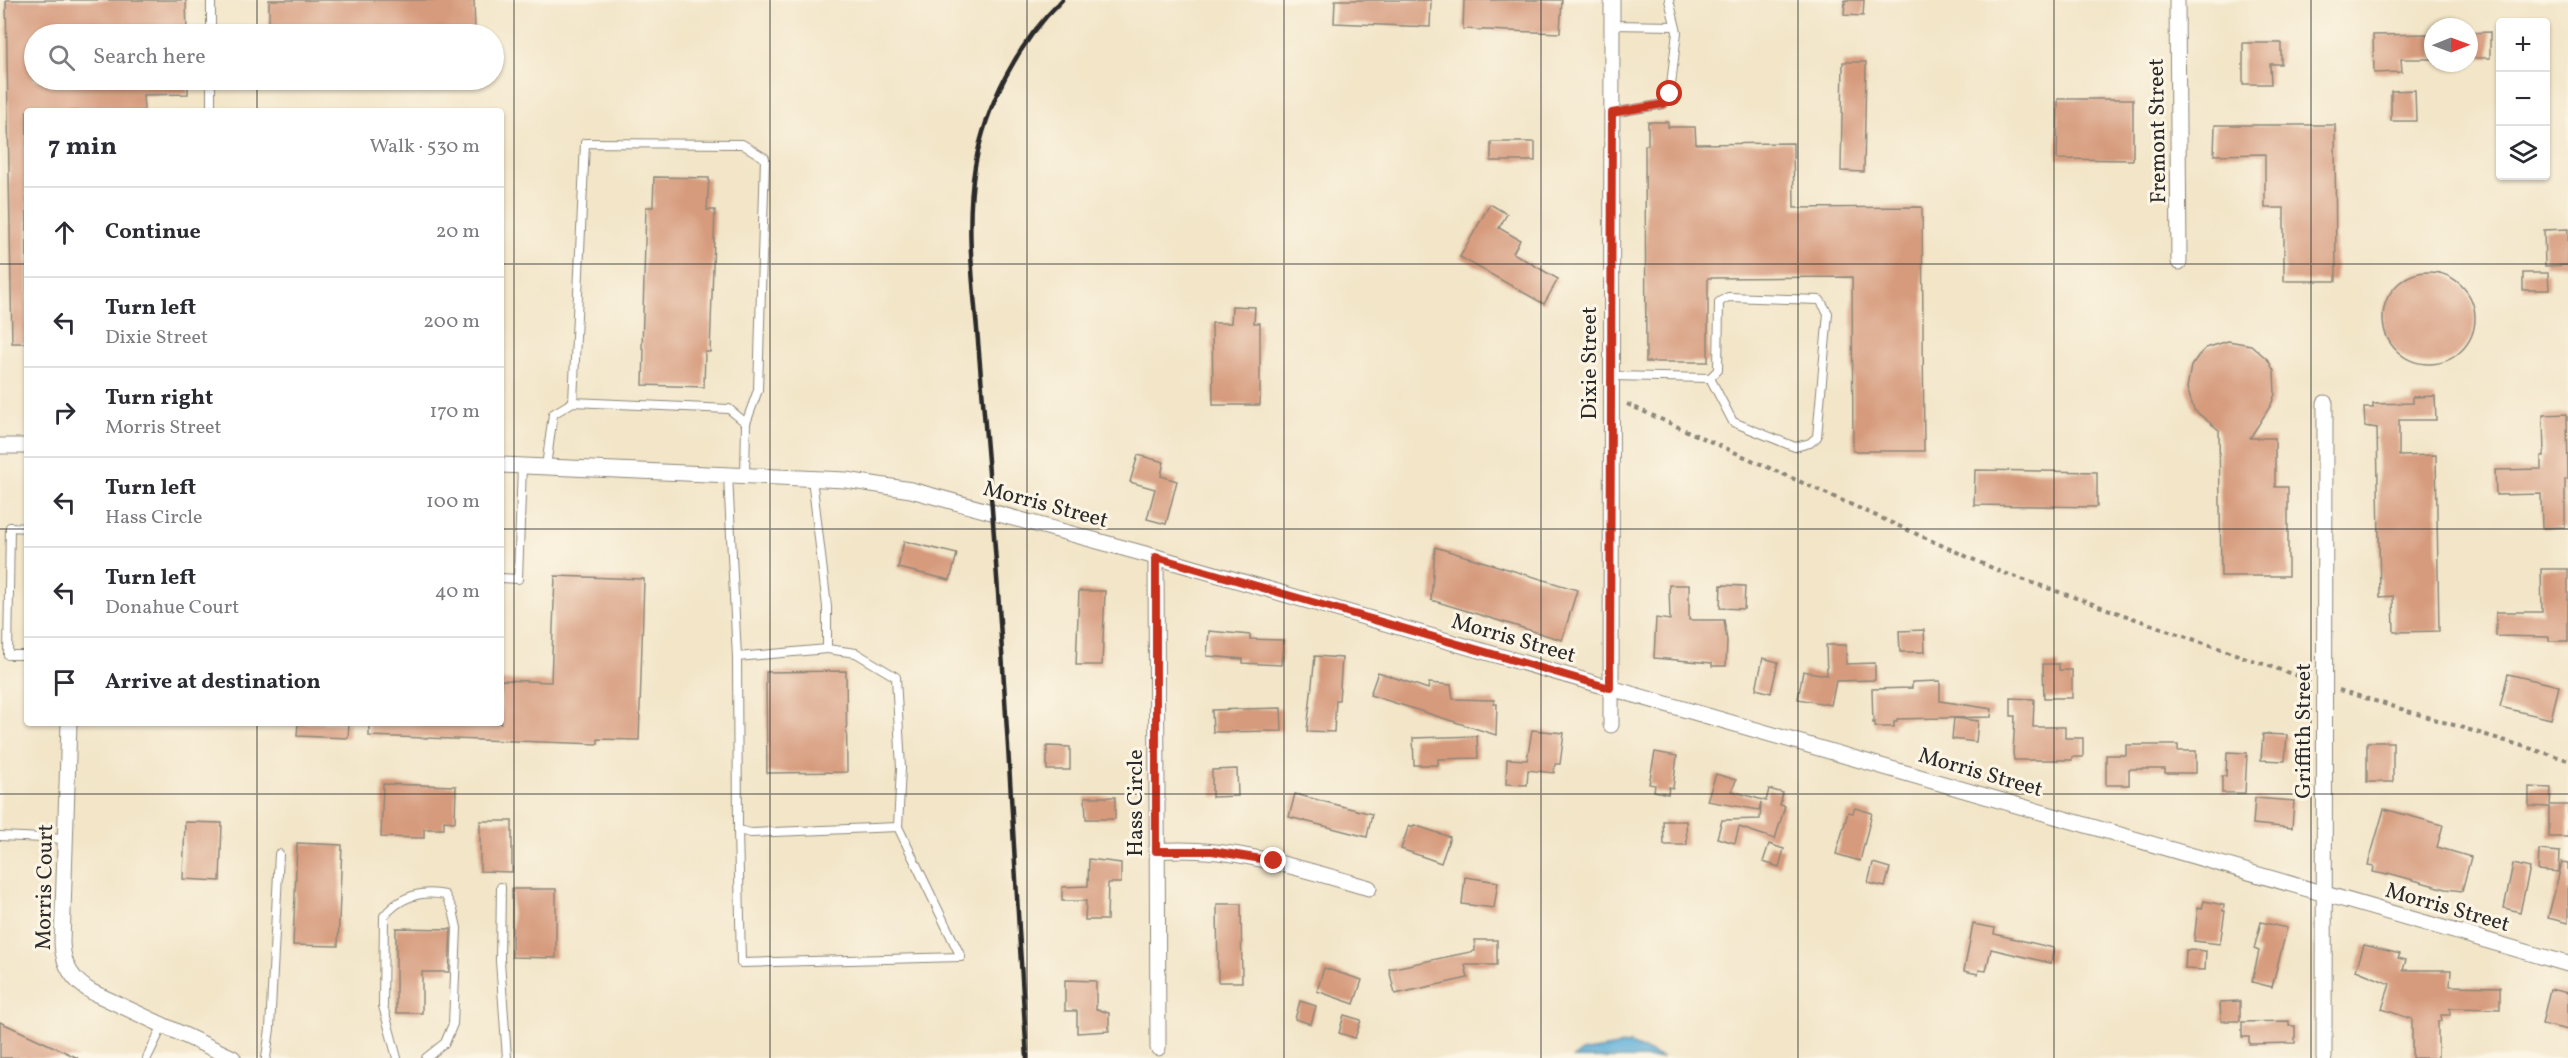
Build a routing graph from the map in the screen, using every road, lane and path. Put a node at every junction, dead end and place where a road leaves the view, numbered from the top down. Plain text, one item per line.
1 (211, 0) edge
2 (1612, 0) edge
3 (1669, 0) edge
4 (2177, 0) edge
5 (211, 24) edge
6 (1612, 25) junction
7 (1675, 26) junction
8 (211, 90) edge
9 (211, 108) edge
10 (1612, 113) junction
11 (2180, 262) dead end
12 (1611, 376) junction
13 (1710, 378) junction
14 (1611, 396) junction
15 (573, 402) junction
16 (2325, 403) dead end
17 (746, 423) junction
18 (0, 446) edge
19 (24, 446) edge
20 (504, 465) edge
21 (522, 466) junction
22 (546, 467) junction
23 (728, 475) junction
24 (745, 475) junction
25 (812, 478) junction
26 (24, 528) edge
27 (1156, 557) junction
28 (504, 578) edge
29 (827, 649) junction
30 (24, 655) edge
31 (737, 657) junction
32 (2325, 685) junction
33 (1610, 688) junction
34 (1611, 725) dead end
35 (69, 726) edge
36 (2568, 760) edge
37 (898, 827) junction
38 (738, 830) junction
39 (0, 836) edge
40 (66, 839) junction
41 (1156, 851) junction
42 (279, 854) dead end
43 (501, 887) dead end
44 (1369, 888) dead end
45 (2324, 894) junction
46 (2568, 964) edge
47 (163, 1025) junction
48 (1158, 1048) dead end
49 (147, 1058) edge
50 (233, 1058) edge
51 (266, 1058) edge
52 (398, 1058) edge
53 (426, 1058) edge
54 (507, 1058) edge
55 (2324, 1058) edge

1 - 5 lane
2 - 6 street, Dixie Street
3 - 7 lane
4 - 11 street, Fremont Street
6 - 7 lane
6 - 10 street, Dixie Street
7 - 10 lane
8 - 9 lane
10 - 12 street, Dixie Street
12 - 13 lane
12 - 14 street, Dixie Street
13 - 13 lane
14 - 32 path
14 - 33 street, Dixie Street
15 - 17 lane
15 - 17 lane
15 - 22 lane
16 - 32 street, Griffith Street
17 - 24 lane
18 - 19 street
20 - 21 street, Morris Street
21 - 22 street, Morris Street
21 - 28 lane
22 - 23 street, Morris Street
23 - 24 street, Morris Street
23 - 31 lane
24 - 25 street, Morris Street
25 - 27 street, Morris Street
25 - 29 lane
26 - 30 lane
27 - 33 street, Morris Street
27 - 41 street, Hass Circle
29 - 31 lane
29 - 37 lane
31 - 38 lane
32 - 36 path
32 - 45 street, Griffith Street
33 - 34 street, Dixie Street
33 - 45 street, Morris Street
35 - 40 street, Morris Court
37 - 38 lane
37 - 38 lane
39 - 40 lane
40 - 47 street, Morris Court
41 - 44 street
41 - 48 street, Hass Circle
42 - 51 lane
43 - 54 lane
45 - 46 street, Morris Street
45 - 55 street, Griffith Street
47 - 49 lane
47 - 50 street, Morris Court
52 - 53 lane

